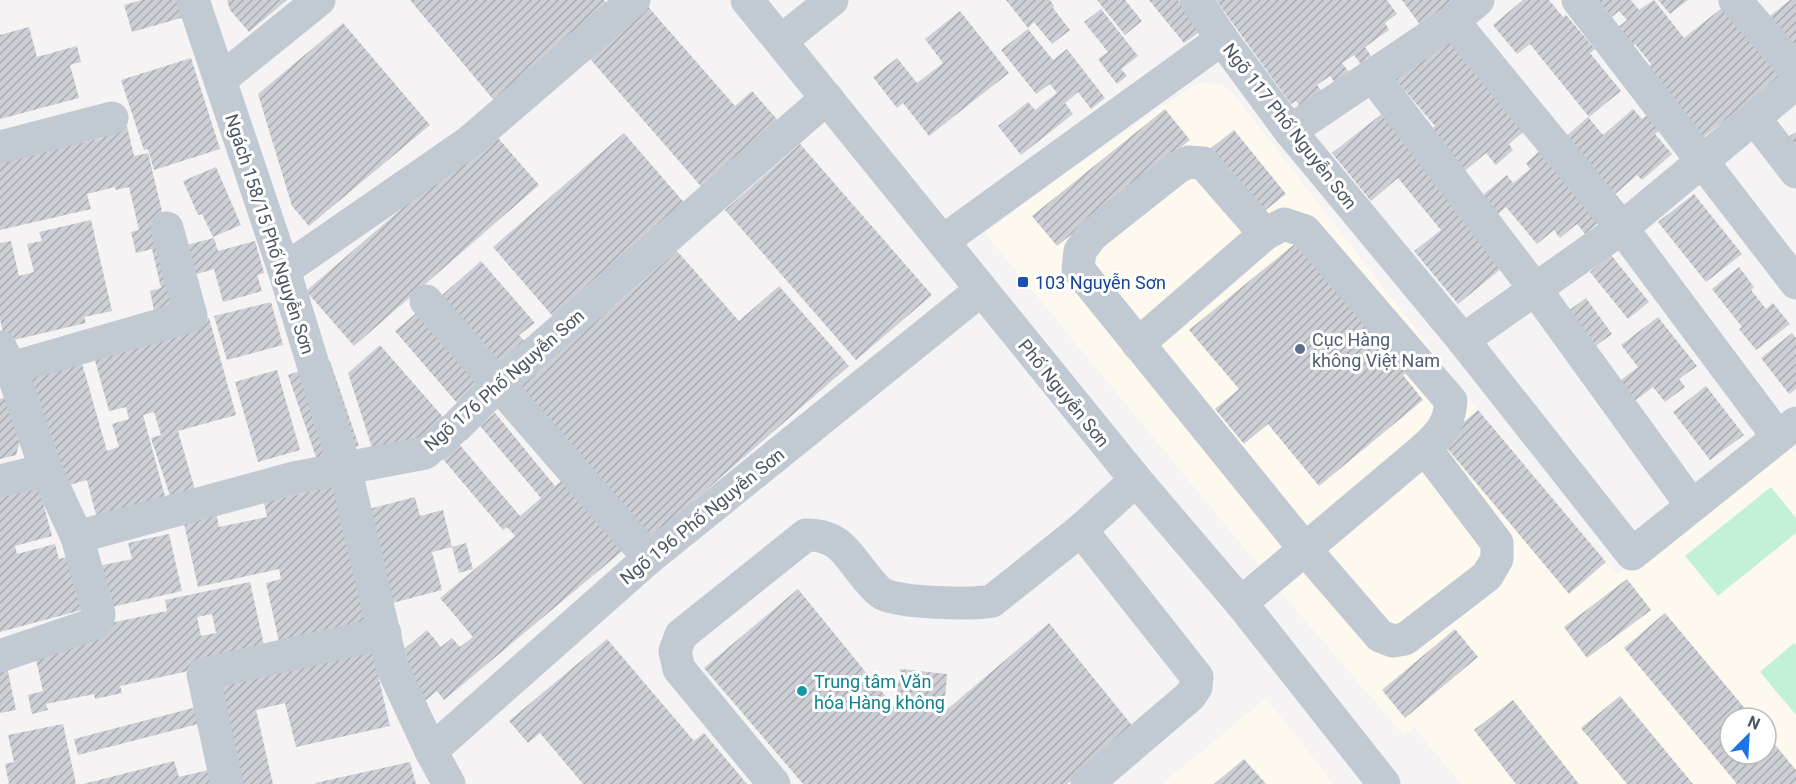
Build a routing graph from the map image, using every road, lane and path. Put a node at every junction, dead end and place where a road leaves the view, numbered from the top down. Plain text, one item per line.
1 (193, 0) edge
2 (319, 0) edge
3 (634, 0) edge
4 (747, 0) edge
5 (832, 0) edge
6 (1196, 0) edge
7 (1478, 0) edge
8 (1578, 0) edge
9 (1735, 0) edge
10 (1453, 21) junction
11 (1222, 39) junction
12 (781, 41) junction
13 (1796, 71) edge
14 (1372, 75) junction
15 (220, 80) junction
16 (1796, 84) edge
17 (827, 98) junction
18 (112, 118) dead end
19 (1755, 118) junction
20 (1290, 131) junction
21 (0, 147) edge
22 (1702, 161) junction
23 (1796, 172) edge
24 (167, 228) dead end
25 (1622, 228) junction
26 (1265, 234) junction
27 (943, 241) junction
28 (284, 270) junction
29 (1796, 283) edge
30 (1535, 289) junction
31 (981, 290) junction
32 (426, 301) dead end
33 (1463, 340) junction
34 (1138, 344) junction
35 (5, 358) edge
36 (498, 384) junction
37 (1787, 430) edge
38 (1425, 448) junction
39 (345, 468) junction
40 (46, 470) junction
41 (1136, 480) junction
42 (0, 481) edge
43 (1692, 506) junction
44 (1081, 530) junction
45 (77, 537) junction
46 (1304, 548) junction
47 (649, 558) junction
48 (1241, 603) junction
49 (385, 633) junction
50 (0, 656) edge
51 (431, 751) junction
52 (227, 784) edge
53 (449, 784) edge
54 (774, 784) edge
55 (1087, 784) edge
56 (1384, 784) edge

1 - 15 street, Ngách 158/15 Phố Nguyễn Sơn
2 - 15 street
3 - 28 street
4 - 12 street, Phố Nguyễn Sơn
5 - 12 street
6 - 11 street
7 - 10 street
8 - 22 street
9 - 13 street
10 - 14 street
10 - 25 street
11 - 20 street, Ngõ 117 Phố Nguyễn Sơn
11 - 27 street, Ngõ 117 Phố Nguyễn Sơn
12 - 17 street, Phố Nguyễn Sơn
14 - 20 street
14 - 30 street
15 - 28 street, Ngách 158/15 Phố Nguyễn Sơn
16 - 19 street
17 - 27 street, Phố Nguyễn Sơn
17 - 36 street, Ngõ 176 Phố Nguyễn Sơn
18 - 21 street
19 - 22 street
19 - 23 street
20 - 33 street, Ngõ 117 Phố Nguyễn Sơn
22 - 25 street
22 - 29 street
24 - 35 street
25 - 30 street
25 - 37 street
26 - 34 street
26 - 34 street
26 - 38 street
27 - 31 street, Phố Nguyễn Sơn
28 - 39 street, Ngách 158/15 Phố Nguyễn Sơn
30 - 33 street
30 - 43 street
31 - 41 street, Phố Nguyễn Sơn
31 - 47 street, Ngõ 196 Phố Nguyễn Sơn
32 - 36 street
33 - 43 street, Ngõ 117 Phố Nguyễn Sơn
34 - 46 street
35 - 40 street
36 - 39 street, Ngõ 176 Phố Nguyễn Sơn
36 - 47 street
37 - 43 street
38 - 46 street
38 - 46 street
39 - 45 street, Ngõ 176 Phố Nguyễn Sơn
39 - 49 street, Ngách 158/15 Phố Nguyễn Sơn
40 - 42 street
40 - 45 street
41 - 44 street
41 - 48 street, Phố Nguyễn Sơn
44 - 54 street
44 - 55 street
45 - 50 street
46 - 48 street
47 - 51 street, Ngõ 196 Phố Nguyễn Sơn
48 - 56 street, Phố Nguyễn Sơn
49 - 51 street, Ngách 158/15 Phố Nguyễn Sơn
49 - 52 street
51 - 53 street, Ngách 158/15 Phố Nguyễn Sơn

